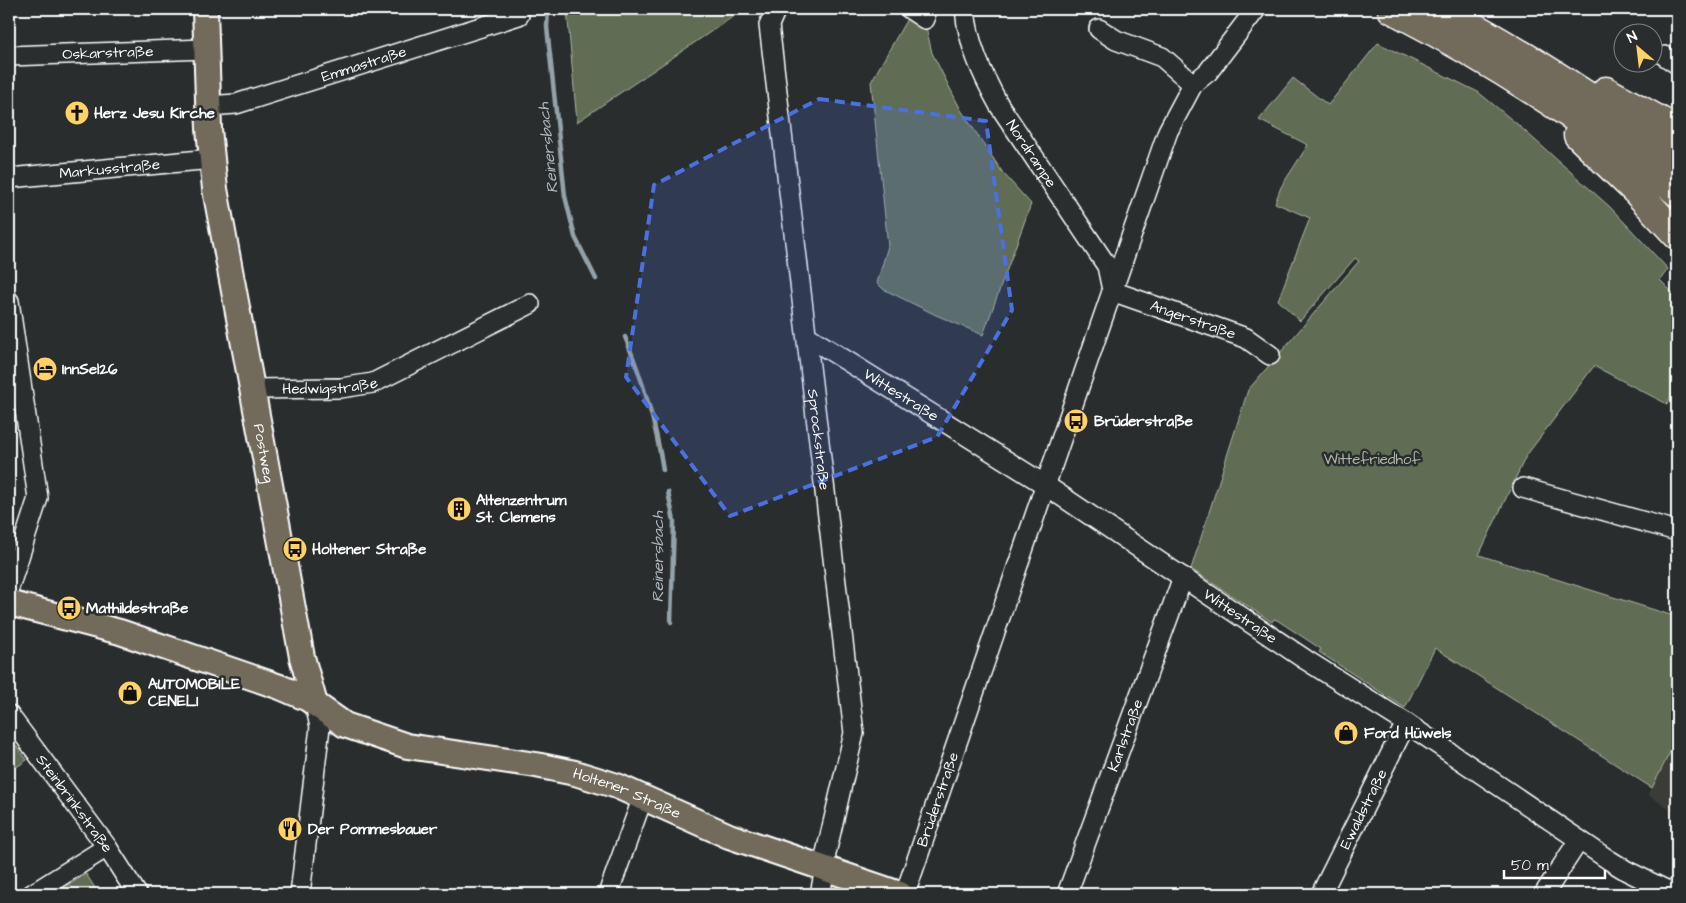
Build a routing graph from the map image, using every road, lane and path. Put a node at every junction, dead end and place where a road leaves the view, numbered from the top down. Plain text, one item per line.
1 (205, 9) edge
2 (776, 9) edge
3 (965, 9) edge
4 (1256, 9) edge
5 (1392, 9) edge
6 (1442, 9) edge
7 (519, 15) dead end
8 (1099, 29) dead end
9 (206, 48) junction
10 (9, 56) edge
11 (1527, 72) junction
12 (1193, 84) junction
13 (208, 106) junction
14 (1677, 130) edge
15 (212, 159) junction
16 (1677, 162) edge
17 (9, 178) edge
18 (1677, 192) edge
19 (1677, 235) edge
20 (1112, 291) junction
21 (9, 301) edge
22 (530, 304) dead end
23 (807, 336) junction
24 (1270, 355) dead end
25 (251, 389) junction
26 (1046, 487) junction
27 (1524, 488) dead end
28 (1677, 531) edge
29 (1183, 577) junction
30 (9, 588) edge
31 (9, 603) edge
32 (315, 704) junction
33 (9, 715) edge
34 (1406, 723) junction
35 (643, 796) junction
36 (1579, 840) junction
37 (107, 847) junction
38 (825, 869) junction
39 (32, 894) edge
40 (137, 894) edge
41 (300, 894) edge
42 (608, 894) edge
43 (820, 894) edge
44 (900, 894) edge
45 (905, 894) edge
46 (1067, 894) edge
47 (1321, 894) edge
48 (1544, 894) edge
49 (1674, 894) edge

1 - 9 main road, Postweg
2 - 23 street, Sprockstraße
3 - 20 street, Nordrampe
4 - 12 street, Brüderstraße
5 - 11 highway
6 - 11 highway
7 - 13 street, Emmastraße
8 - 12 street
9 - 10 street, Oskarstraße
9 - 13 main road, Postweg
11 - 14 highway
11 - 16 highway
11 - 18 highway
11 - 19 highway
12 - 20 street, Brüderstraße
13 - 15 main road, Postweg
15 - 17 street, Markusstraße
15 - 25 main road, Postweg
20 - 24 street, Angerstraße
20 - 26 street, Brüderstraße
21 - 30 street
22 - 25 street, Hedwigstraße
23 - 26 street, Wittestraße
23 - 38 street, Sprockstraße
25 - 32 main road, Postweg
26 - 29 street, Wittestraße
26 - 45 street, Brüderstraße
27 - 28 street
29 - 34 street, Wittestraße
29 - 46 street, Karlstraße
31 - 32 main road, Holtener Straße
32 - 35 main road, Holtener Straße
32 - 41 street, Postweg
33 - 37 street, Steinbrinkstraße
34 - 36 street, Wittestraße
34 - 47 street, Ewaldstraße
35 - 38 main road, Holtener Straße
35 - 42 street
36 - 48 street
36 - 49 street, Wittestraße
37 - 39 street
37 - 40 street, Steinbrinkstraße
38 - 43 street, Sprockstraße
38 - 44 main road, Holtener Straße

